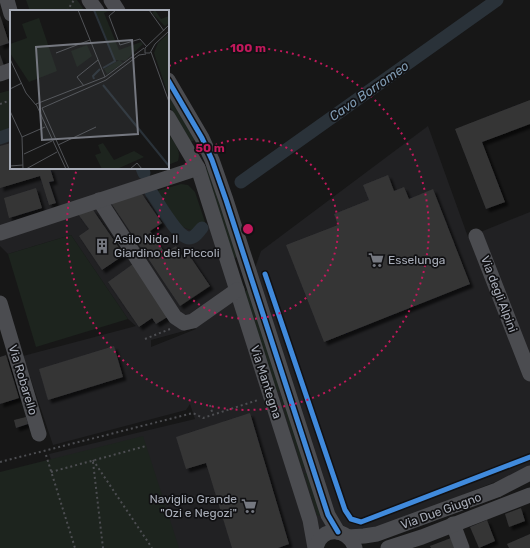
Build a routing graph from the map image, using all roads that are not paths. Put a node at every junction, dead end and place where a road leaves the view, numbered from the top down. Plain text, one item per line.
1 (7, 0) edge
2 (89, 0) edge
3 (111, 0) edge
4 (10, 10) edge
5 (96, 10) edge
6 (117, 10) edge
7 (10, 70) edge
8 (0, 74) edge
9 (169, 82) edge
10 (169, 119) edge
11 (198, 168) junction
12 (99, 200) junction
13 (0, 233) edge
14 (476, 236) dead end
15 (237, 290) junction
16 (0, 303) edge
17 (530, 374) edge
18 (39, 434) dead end
19 (530, 473) edge
20 (530, 495) edge
21 (453, 524) junction
22 (347, 539) edge
23 (315, 548) edge
24 (388, 548) edge
25 (462, 548) edge

1 - 4 street
2 - 5 street
3 - 6 street
7 - 8 street
9 - 22 street
10 - 11 street, Via Mantegna
11 - 12 street
11 - 15 street, Via Mantegna
12 - 13 street
12 - 15 street
14 - 17 street, Via degli Alpini
15 - 23 street, Via Mantegna
16 - 18 street, Via Robarello
19 - 22 street, Via Due Giugno
20 - 21 street, Via Due Giugno
21 - 24 street, Via Due Giugno
21 - 25 street
22 - 23 street, Via Due Giugno

